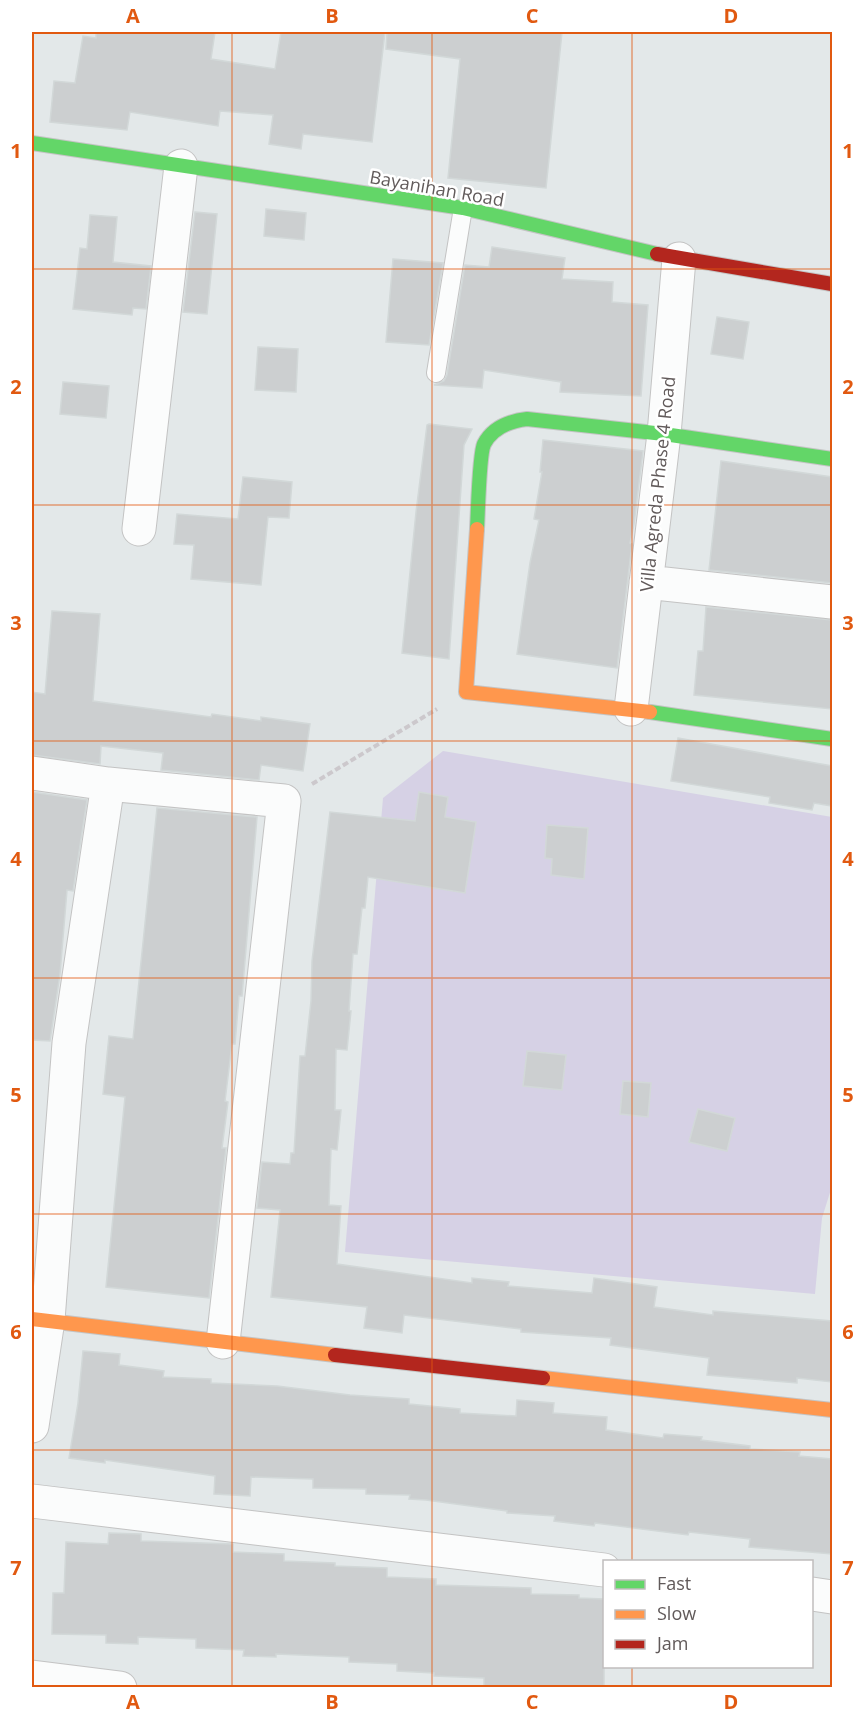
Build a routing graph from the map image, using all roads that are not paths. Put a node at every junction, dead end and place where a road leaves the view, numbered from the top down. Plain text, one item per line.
1 (32, 143) edge
2 (181, 166) junction
3 (463, 208) junction
4 (680, 259) junction
5 (832, 284) edge
6 (436, 374) dead end
7 (664, 434) junction
8 (832, 459) edge
9 (139, 529) dead end
10 (646, 582) junction
11 (832, 603) edge
12 (631, 709) junction
13 (832, 739) edge
14 (32, 773) edge
15 (108, 784) junction
16 (40, 1320) edge
17 (223, 1342) junction
18 (832, 1410) edge
19 (32, 1426) edge
20 (32, 1501) edge
21 (603, 1570) edge
22 (813, 1594) edge
23 (832, 1597) edge
24 (32, 1677) edge
25 (120, 1688) edge

1 - 2 street, Bayanihan Road
2 - 3 street, Bayanihan Road
2 - 9 street
3 - 4 street, Bayanihan Road
3 - 6 lane
4 - 5 street, Bayanihan Road
4 - 7 street, Villa Agreda Phase 4 Road
7 - 8 street
7 - 10 street, Villa Agreda Phase 4 Road
7 - 12 street
10 - 11 street
10 - 12 street, Villa Agreda Phase 4 Road
12 - 13 street
14 - 15 street
15 - 16 street
15 - 17 street
16 - 17 street
16 - 19 street
17 - 18 street
20 - 21 street
22 - 23 street
24 - 25 street

